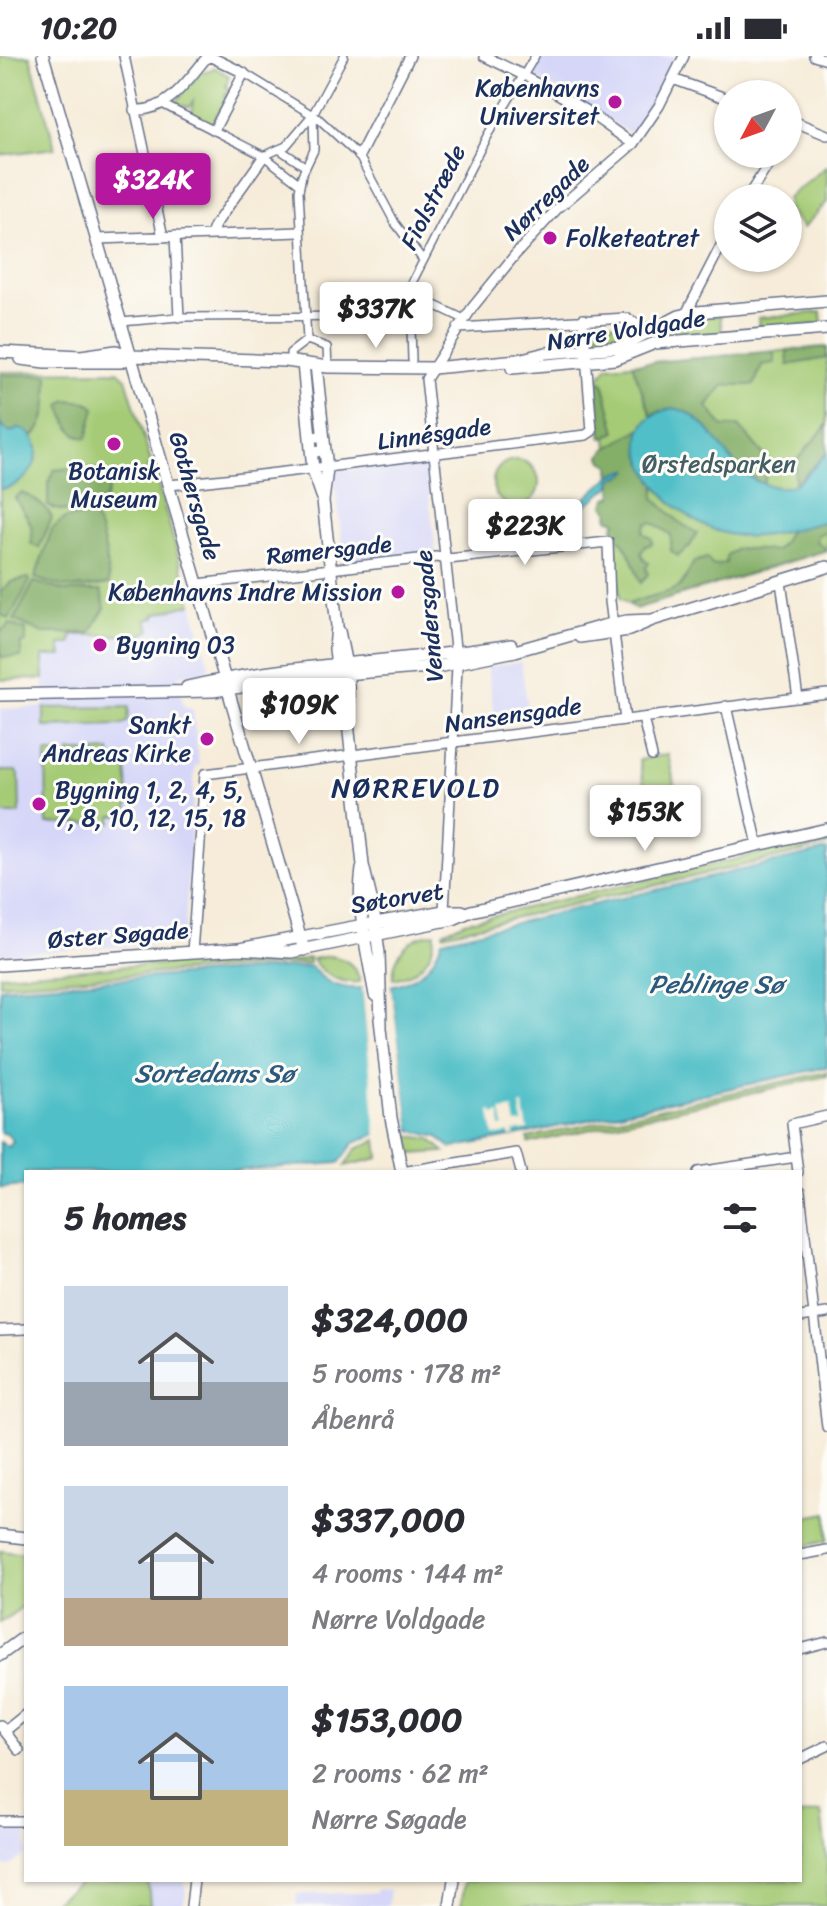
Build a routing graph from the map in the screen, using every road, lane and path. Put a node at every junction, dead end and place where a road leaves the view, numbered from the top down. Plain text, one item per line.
1 (43, 56) edge
2 (124, 56) edge
3 (209, 56) edge
4 (344, 56) edge
5 (410, 56) edge
6 (484, 56) edge
7 (535, 56) edge
8 (684, 56) edge
9 (814, 56) edge
10 (827, 60) edge
11 (244, 73) junction
12 (523, 75) junction
13 (673, 79) junction
14 (553, 91) joint
15 (714, 94) edge
16 (164, 105) junction
17 (134, 110) junction
18 (314, 110) junction
19 (802, 125) edge
20 (214, 130) junction
21 (827, 135) edge
22 (633, 144) junction
23 (279, 149) junction
24 (264, 156) junction
25 (359, 156) junction
26 (306, 167) junction
27 (300, 188) junction
28 (300, 232) junction
29 (211, 235) junction
30 (175, 236) junction
31 (163, 237) junction
32 (97, 239) junction
33 (714, 259) edge
34 (423, 260) junction
35 (407, 292) junction
36 (827, 301) edge
37 (686, 314) junction
38 (395, 316) junction
39 (179, 317) junction
40 (306, 317) junction
41 (583, 319) junction
42 (121, 322) junction
43 (461, 324) junction
44 (655, 329) junction
45 (827, 329) edge
46 (307, 340) junction
47 (0, 352) edge
48 (131, 356) junction
49 (586, 356) junction
50 (0, 359) edge
51 (412, 360) dead end
52 (297, 362) junction
53 (322, 366) junction
54 (433, 368) junction
55 (433, 453) junction
56 (327, 469) junction
57 (313, 470) junction
58 (169, 485) junction
59 (323, 501) junction
60 (444, 559) junction
61 (827, 567) edge
62 (331, 570) junction
63 (781, 582) junction
64 (198, 584) junction
65 (615, 628) junction
66 (456, 659) junction
67 (342, 670) junction
68 (226, 684) junction
69 (827, 694) edge
70 (0, 695) edge
71 (798, 698) junction
72 (726, 706) junction
73 (643, 718) junction
74 (625, 720) junction
75 (452, 744) junction
76 (352, 756) junction
77 (652, 756) dead end
78 (251, 769) junction
79 (827, 829) edge
80 (758, 845) junction
81 (444, 911) junction
82 (471, 911) junction
83 (370, 930) junction
84 (302, 944) junction
85 (239, 949) joint
86 (192, 952) junction
87 (0, 965) edge
88 (827, 1116) edge
89 (391, 1118) junction
90 (796, 1157) junction
91 (394, 1170) edge
92 (402, 1170) edge
93 (414, 1170) edge
94 (520, 1170) edge
95 (711, 1170) edge
96 (798, 1170) edge
97 (802, 1209) edge
98 (827, 1313) edge
99 (814, 1314) junction
100 (802, 1317) edge
101 (24, 1329) edge
102 (0, 1330) edge
103 (827, 1427) edge
104 (0, 1535) edge
105 (24, 1538) edge
106 (827, 1550) edge
107 (802, 1555) edge
108 (24, 1642) edge
109 (827, 1642) edge
110 (802, 1648) edge
111 (0, 1655) edge
112 (24, 1715) edge
113 (2, 1728) edge
114 (827, 1746) edge
115 (19, 1750) dead end
116 (802, 1758) edge
117 (0, 1821) edge
118 (24, 1821) edge
119 (194, 1882) edge
120 (454, 1882) edge
121 (191, 1906) edge
122 (450, 1906) edge

1 - 32 street, Gothersgade
2 - 17 street
3 - 11 street
3 - 16 street
4 - 18 street
5 - 25 street
6 - 12 street
7 - 12 street, Fiolstræde
8 - 13 street, Nørregade
9 - 10 street
11 - 18 street
11 - 20 street
12 - 14 street
12 - 34 street, Fiolstræde
13 - 15 street
13 - 22 street, Nørregade
14 - 22 street
16 - 17 street
16 - 20 street
17 - 31 street
18 - 23 street
18 - 25 street
18 - 26 street
19 - 21 street
20 - 24 street
22 - 43 street, Nørregade
23 - 24 street
23 - 26 street
24 - 27 street
24 - 29 street
25 - 34 street
26 - 27 street
27 - 28 street
28 - 29 street
28 - 40 street
29 - 30 street
30 - 31 street
30 - 39 street
31 - 32 street
32 - 42 street, Gothersgade
33 - 37 street
34 - 35 street, Fiolstræde
35 - 38 street, Fiolstræde
35 - 43 street, Nørre Voldgade
36 - 37 street, Nørre Voldgade
37 - 44 street, Nørre Voldgade
38 - 40 street
38 - 51 street
39 - 40 street
39 - 42 street
40 - 46 street
41 - 43 street, Nørre Voldgade
41 - 44 street, Nørre Voldgade
41 - 49 street, Linnésgade
42 - 48 street, Gothersgade
43 - 54 street, Nørregade
44 - 49 street, Nørre Voldgade
45 - 49 street, Nørre Voldgade
46 - 52 street
46 - 53 street
47 - 48 street
48 - 50 street
48 - 52 street, Nørre Voldgade
48 - 58 street, Gothersgade
49 - 54 street, Nørre Voldgade
49 - 55 street, Linnésgade
52 - 53 street, Nørre Voldgade
52 - 57 street
53 - 54 street, Nørre Voldgade
53 - 56 street
54 - 55 street, Vendersgade
55 - 56 street, Linnésgade
55 - 60 street, Vendersgade
56 - 57 street, Linnésgade
56 - 59 street
57 - 58 street, Linnésgade
57 - 59 street
58 - 64 street, Gothersgade
59 - 62 street
60 - 62 street, Rømersgade
60 - 65 street, Rømersgade
60 - 66 street, Vendersgade
61 - 63 street
62 - 64 street, Rømersgade
62 - 67 street
63 - 65 street
63 - 71 street
64 - 68 street, Gothersgade
65 - 66 street
65 - 74 street
66 - 67 street
66 - 75 street, Vendersgade
67 - 68 street
67 - 76 street
68 - 70 street
68 - 78 street, Gothersgade
69 - 71 street, Nansensgade
71 - 72 street, Nansensgade
72 - 73 street, Nansensgade
72 - 80 street
73 - 74 street, Nansensgade
73 - 77 street
74 - 75 street, Nansensgade
75 - 76 street, Nansensgade
75 - 81 street, Vendersgade
76 - 78 street, Nansensgade
76 - 83 street
78 - 84 street, Gothersgade
78 - 86 street, Nansensgade
79 - 80 street
80 - 82 street
81 - 82 street, Søtorvet
81 - 83 street, Søtorvet
82 - 83 street, Søtorvet
83 - 84 street, Søtorvet
83 - 89 street
84 - 85 street, Søtorvet
85 - 86 street, Øster Søgade
86 - 87 street, Øster Søgade
88 - 90 street
89 - 91 street
89 - 92 street
90 - 95 street
90 - 96 street
93 - 94 street
97 - 99 street
98 - 99 street
99 - 100 street
99 - 103 street
101 - 102 street
104 - 105 street
106 - 107 street
108 - 111 street
109 - 110 street
112 - 113 street
113 - 115 street
114 - 116 street
117 - 118 street
119 - 121 street
120 - 122 street

